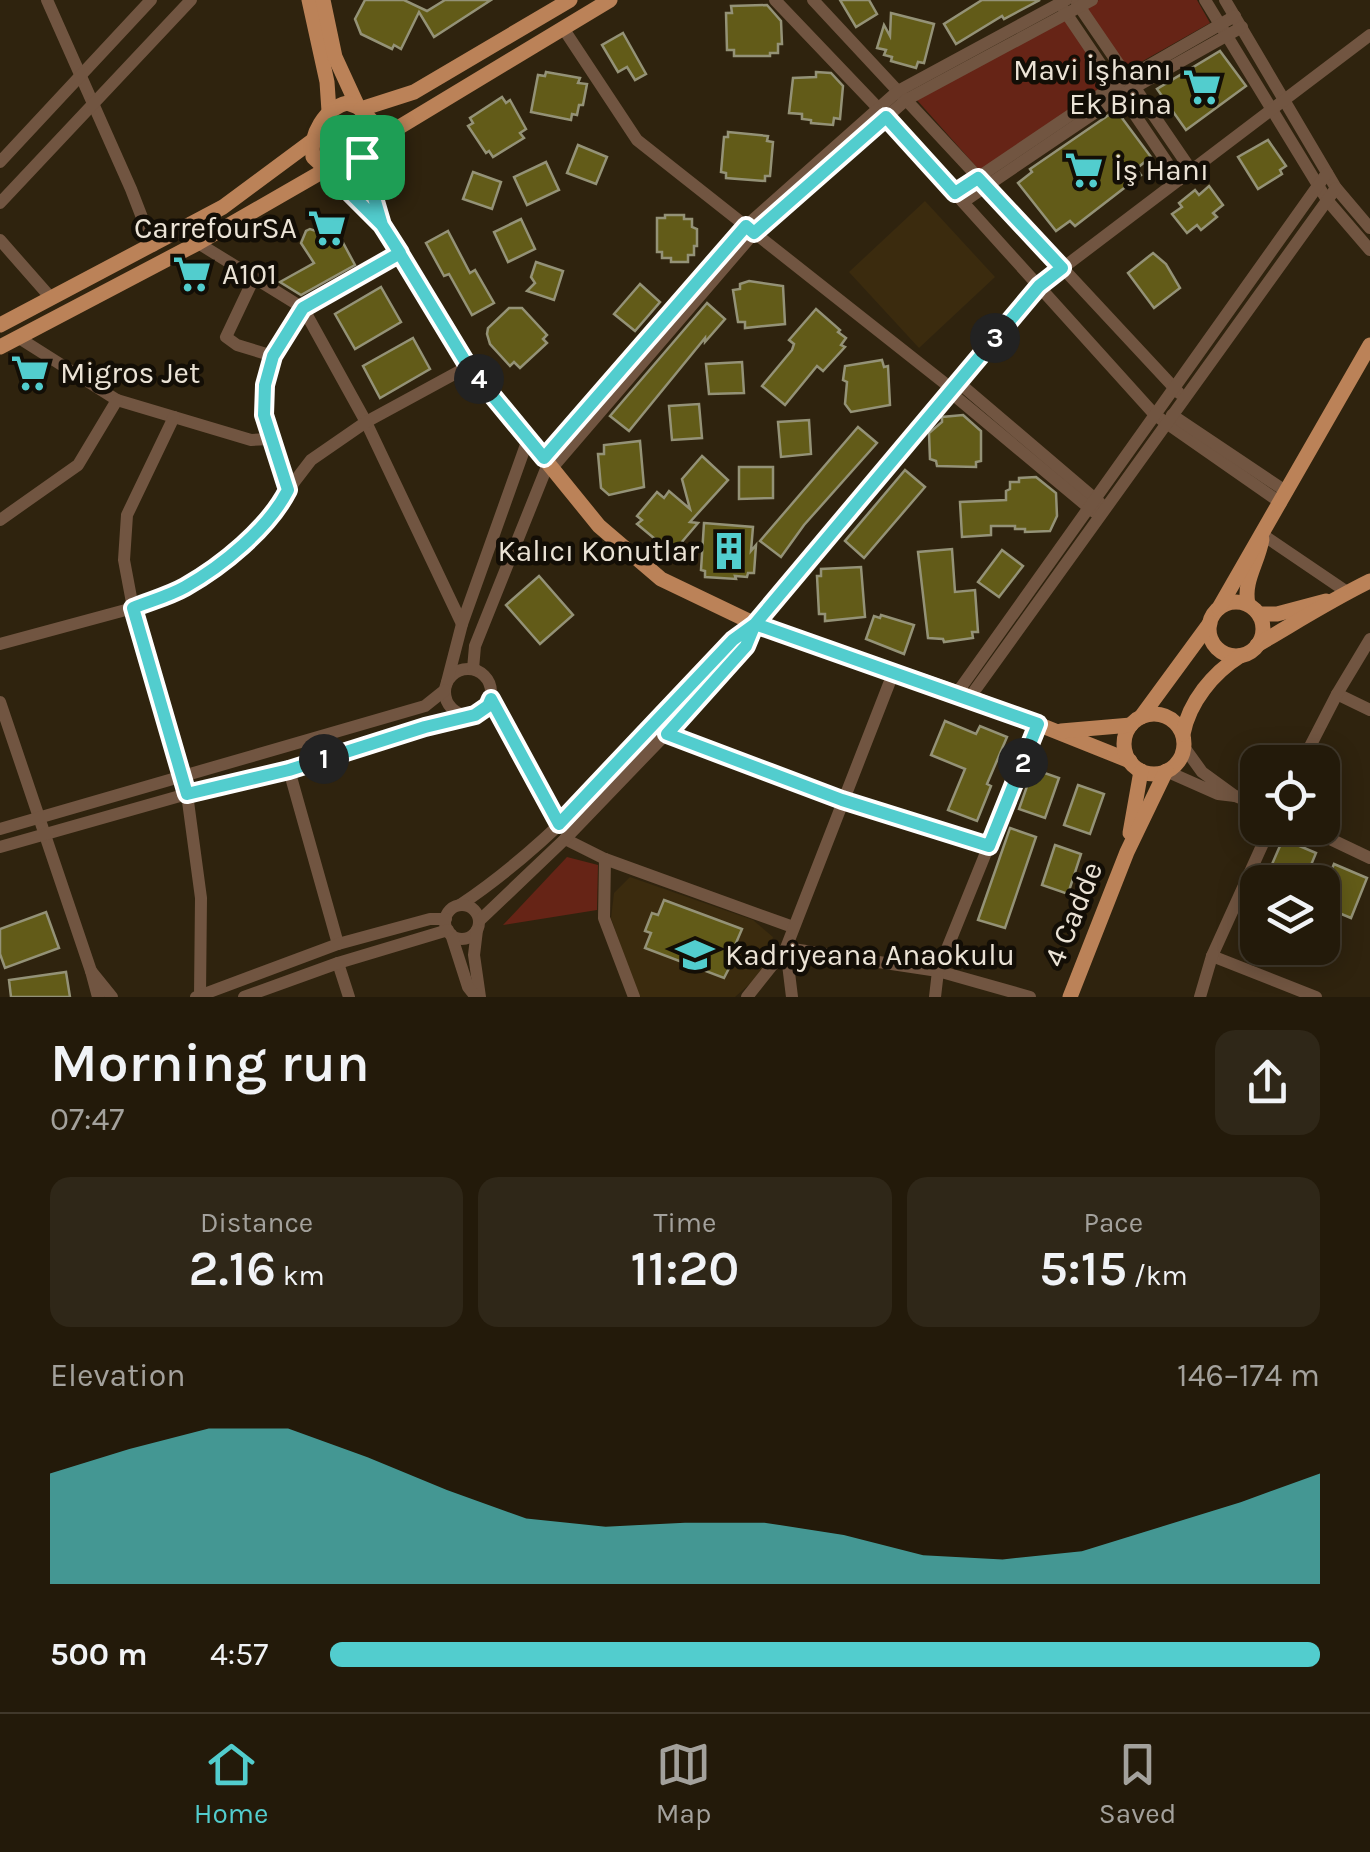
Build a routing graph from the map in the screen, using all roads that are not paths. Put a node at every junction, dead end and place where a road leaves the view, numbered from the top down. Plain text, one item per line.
1 (47, 0) edge
2 (151, 0) edge
3 (191, 0) edge
4 (309, 0) edge
5 (322, 0) edge
6 (570, 0) edge
7 (610, 0) edge
8 (775, 0) edge
9 (812, 0) edge
10 (1205, 0) edge
11 (1226, 0) edge
12 (1073, 4) edge
13 (1238, 22) junction
14 (563, 28) junction
15 (1223, 30) junction
16 (1370, 35) edge
17 (80, 76) junction
18 (1131, 82) junction
19 (1118, 90) junction
20 (902, 96) junction
21 (1284, 100) junction
22 (94, 104) junction
23 (360, 108) junction
24 (1272, 110) junction
25 (328, 111) junction
26 (882, 113) junction
27 (312, 142) junction
28 (365, 151) junction
29 (0, 162) edge
30 (1191, 170) junction
31 (328, 172) junction
32 (1327, 173) junction
33 (1179, 180) junction
34 (982, 182) junction
35 (1318, 186) junction
36 (1336, 188) junction
37 (959, 198) junction
38 (1327, 200) junction
39 (0, 202) edge
40 (382, 225) junction
41 (1370, 228) edge
42 (750, 229) junction
43 (0, 240) edge
44 (198, 243) junction
45 (153, 246) junction
46 (1370, 250) edge
47 (400, 253) junction
48 (1062, 268) junction
49 (254, 278) junction
50 (1039, 286) junction
51 (51, 298) junction
52 (303, 308) junction
53 (0, 325) edge
54 (19, 338) junction
55 (1370, 344) edge
56 (0, 347) edge
57 (273, 356) junction
58 (468, 366) junction
59 (953, 388) junction
60 (1174, 388) junction
61 (1184, 399) junction
62 (117, 400) junction
63 (174, 417) junction
64 (1165, 418) junction
65 (366, 422) junction
66 (270, 439) junction
67 (528, 439) junction
68 (548, 463) junction
69 (288, 490) junction
70 (1284, 498) junction
71 (1097, 508) junction
72 (0, 520) edge
73 (1262, 536) junction
74 (1370, 581) edge
75 (1347, 592) junction
76 (1330, 600) junction
77 (133, 608) junction
78 (1219, 608) junction
79 (1253, 609) junction
80 (1210, 623) junction
81 (462, 624) junction
82 (755, 624) junction
83 (1370, 639) edge
84 (0, 644) edge
85 (1258, 645) junction
86 (1240, 656) junction
87 (473, 669) junction
88 (894, 671) junction
89 (446, 686) junction
90 (1337, 694) junction
91 (963, 695) junction
92 (491, 699) junction
93 (0, 702) edge
94 (1370, 710) edge
95 (467, 716) junction
96 (1136, 721) junction
97 (3, 724) edge
98 (1038, 724) junction
99 (1058, 731) junction
100 (667, 734) junction
101 (1183, 741) junction
102 (1311, 745) edge
103 (1135, 766) junction
104 (289, 770) junction
105 (1166, 772) junction
106 (181, 776) junction
107 (187, 794) junction
108 (1235, 796) junction
109 (1240, 798) edge
110 (842, 800) junction
111 (38, 818) junction
112 (559, 824) junction
113 (0, 829) edge
114 (44, 835) junction
115 (565, 839) junction
116 (1340, 844) edge
117 (1262, 845) edge
118 (989, 846) junction
119 (0, 847) edge
120 (1127, 852) junction
121 (1370, 858) edge
122 (605, 860) junction
123 (460, 906) junction
124 (478, 925) junction
125 (793, 926) junction
126 (448, 928) junction
127 (338, 944) junction
128 (786, 948) junction
129 (1212, 956) junction
130 (338, 963) junction
131 (91, 971) junction
132 (938, 971) junction
133 (198, 996) edge
134 (98, 997) edge
135 (112, 997) edge
136 (244, 997) edge
137 (349, 997) edge
138 (478, 997) edge
139 (634, 997) edge
140 (746, 997) edge
141 (792, 997) edge
142 (935, 997) edge
143 (1030, 997) edge
144 (1070, 997) edge
145 (1200, 997) edge
146 (1316, 997) edge

1 - 17 street
2 - 17 street
3 - 22 street
4 - 25 main road
5 - 23 main road
6 - 23 main road
7 - 14 main road
8 - 26 street
9 - 20 street
10 - 15 street
11 - 13 street
12 - 18 street
12 - 19 street
12 - 20 street
13 - 15 street
13 - 21 street
14 - 28 main road
14 - 42 street
15 - 18 street
15 - 24 street
16 - 21 street
17 - 22 street
17 - 29 street
18 - 19 street
18 - 30 street
19 - 33 street
19 - 34 street
20 - 26 street
20 - 34 street
21 - 24 street
21 - 32 street
22 - 39 street
22 - 45 street
23 - 25 main road
23 - 28 main road
24 - 30 street
24 - 35 street
25 - 27 main road
26 - 37 street
26 - 42 street
27 - 31 main road
27 - 45 main road
28 - 31 main road
28 - 40 main road
30 - 33 street
31 - 40 main road
31 - 44 main road
32 - 35 street
32 - 36 street
33 - 48 street
34 - 37 street
34 - 48 street
35 - 38 street
35 - 60 street
36 - 38 street
36 - 41 street
37 - 50 street
38 - 46 street
38 - 61 street
40 - 47 main road
42 - 59 street
42 - 68 street
43 - 51 street
44 - 49 street
44 - 54 main road
45 - 51 main road
47 - 52 street
47 - 58 main road
48 - 50 street
48 - 60 street
49 - 52 street
49 - 57 street
50 - 59 street
50 - 64 street
51 - 53 main road
52 - 57 street
52 - 65 street
54 - 56 main road
54 - 62 street
55 - 70 main road
57 - 66 street
58 - 65 street
58 - 67 main road
59 - 71 street
59 - 82 street
60 - 61 street
60 - 64 street
61 - 64 street
62 - 63 street
62 - 72 street
63 - 66 street
63 - 77 street
64 - 70 street
64 - 71 street
65 - 69 street
65 - 81 street
66 - 69 street
67 - 68 main road
67 - 81 street
68 - 82 main road
68 - 87 street
69 - 77 street
70 - 73 main road
71 - 91 street
73 - 75 street
73 - 78 main road
73 - 79 main road
74 - 75 main road
75 - 76 main road
76 - 79 main road
76 - 85 main road
77 - 84 street
77 - 106 street
78 - 79 main road
78 - 80 main road
79 - 85 main road
80 - 86 main road
80 - 96 main road
81 - 89 street
82 - 88 main road
82 - 100 street
82 - 112 street
83 - 90 street
85 - 86 main road
86 - 101 main road
87 - 89 street
87 - 92 street
88 - 91 main road
88 - 110 street
89 - 95 street
89 - 106 street
90 - 94 street
90 - 102 street
91 - 98 main road
92 - 95 street
92 - 112 street
93 - 97 street
95 - 104 street
96 - 99 main road
96 - 101 main road
96 - 103 main road
97 - 111 street
98 - 99 main road
98 - 118 street
99 - 103 main road
100 - 110 street
100 - 115 street
101 - 105 main road
101 - 108 street
103 - 105 main road
103 - 120 main road
104 - 107 street
104 - 127 street
105 - 108 street
105 - 120 main road
106 - 107 street
106 - 111 street
107 - 114 street
107 - 133 street
108 - 109 street
110 - 118 street
110 - 125 street
111 - 113 street
111 - 114 street
112 - 123 street
114 - 119 street
114 - 131 street
115 - 122 street
115 - 124 street
116 - 121 street
117 - 129 street
118 - 132 street
120 - 144 main road, 4 Cadde
122 - 125 street
122 - 139 street
123 - 124 street
123 - 126 street
124 - 126 street
124 - 138 street
125 - 128 street
126 - 127 street
126 - 130 street
126 - 138 street
127 - 133 street
128 - 132 street
128 - 140 street
128 - 141 street
129 - 145 street
129 - 146 street
130 - 136 street
130 - 137 street
131 - 134 street
131 - 135 street
132 - 142 street
132 - 143 street

